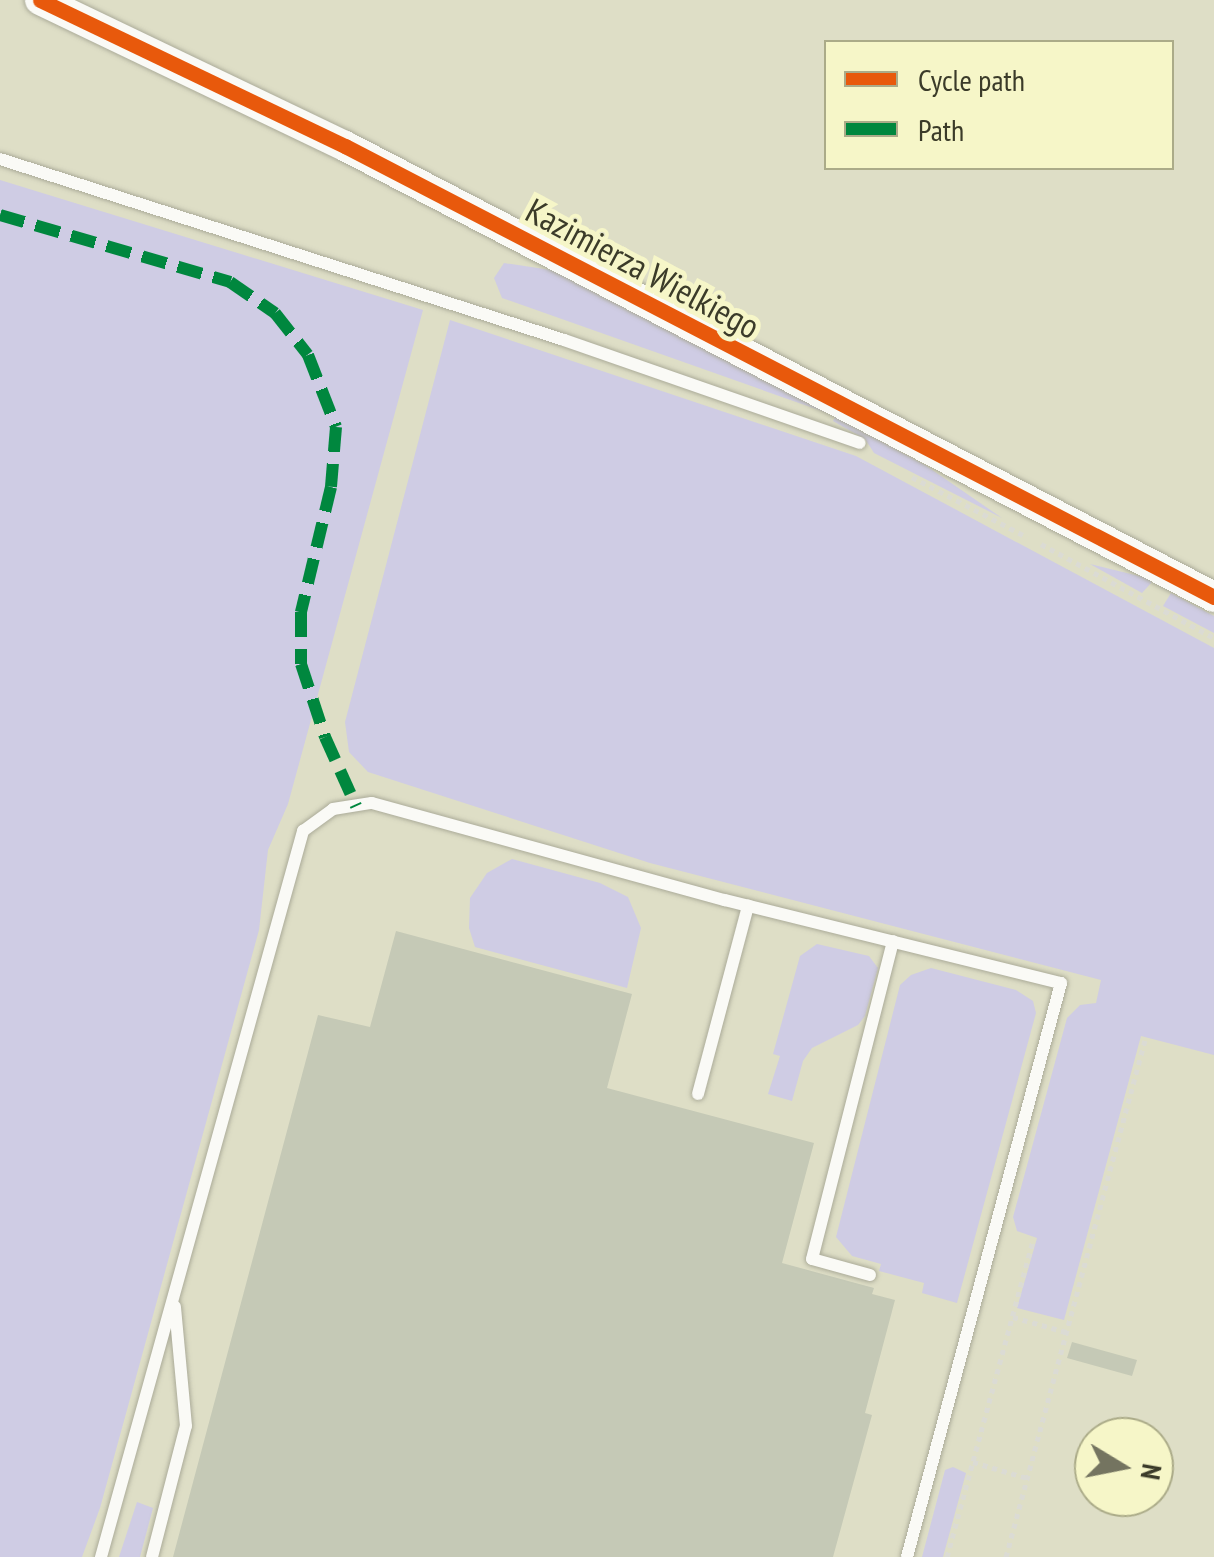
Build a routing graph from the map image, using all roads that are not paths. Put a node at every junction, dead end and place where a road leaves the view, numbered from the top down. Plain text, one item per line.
1 (40, 0) edge
2 (0, 158) edge
3 (860, 443) road end
4 (1214, 598) edge
5 (748, 906) junction
6 (893, 941) junction
7 (698, 1094) dead end
8 (870, 1275) dead end
9 (174, 1295) junction
10 (101, 1557) edge
11 (152, 1557) edge
12 (907, 1557) edge

1 - 4 street, Kazimierza Wielkiego
2 - 3 lane
5 - 6 lane
5 - 7 lane
5 - 9 lane
6 - 8 lane
6 - 12 lane
9 - 10 lane
9 - 11 lane

